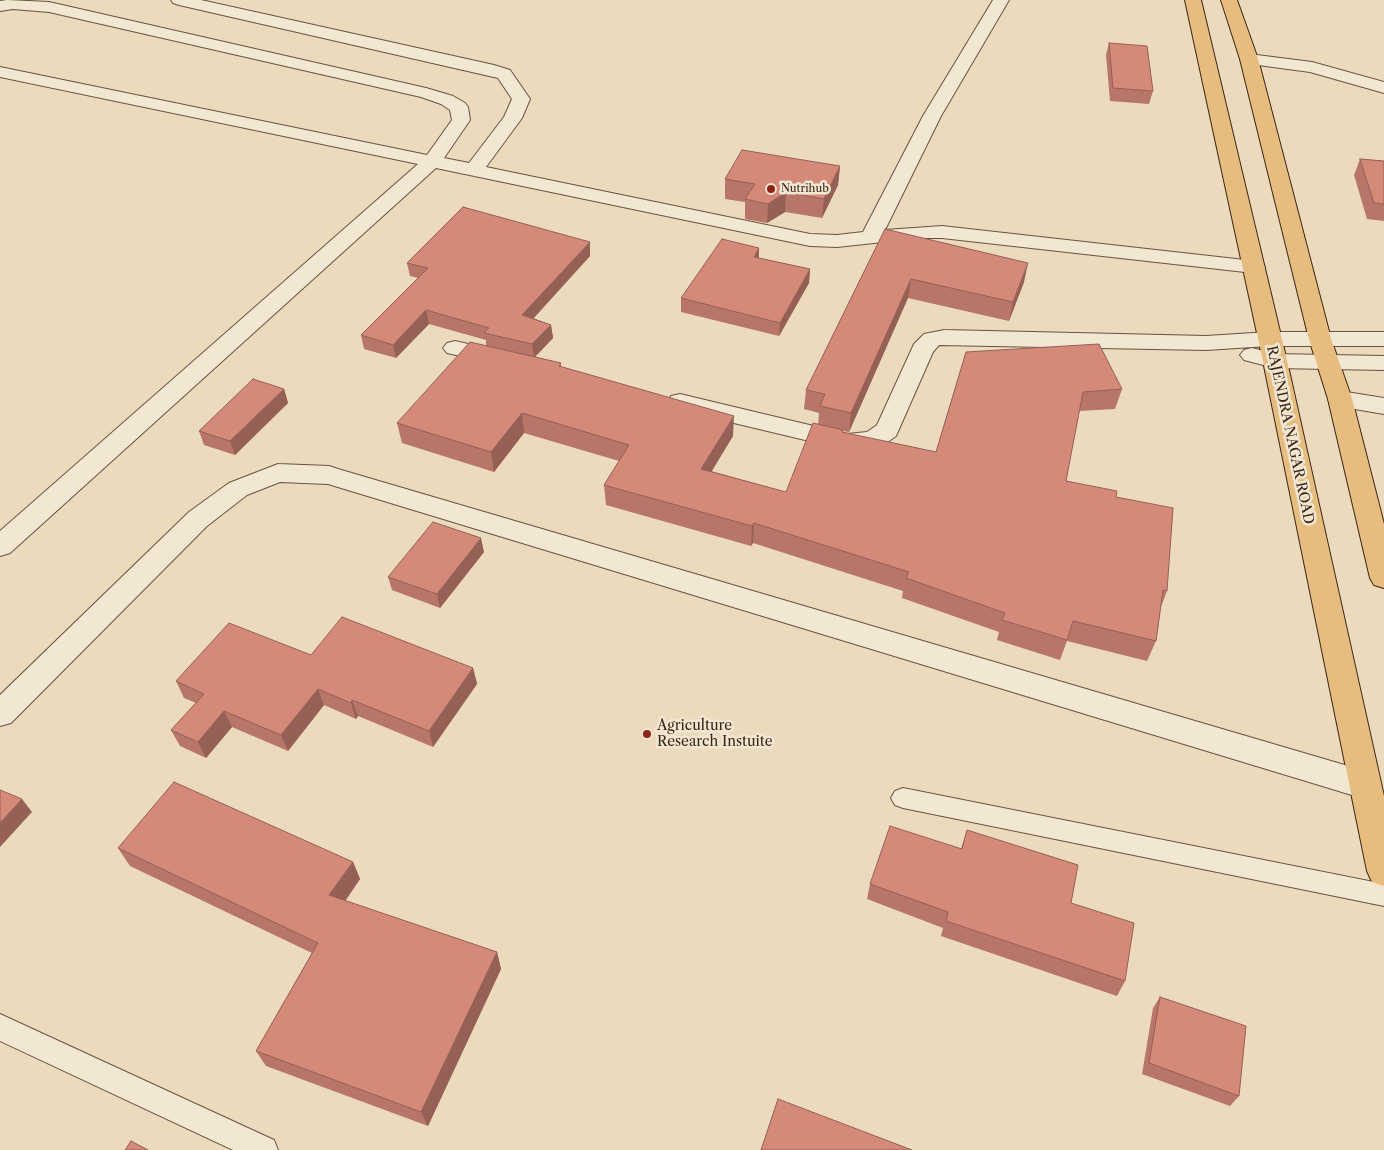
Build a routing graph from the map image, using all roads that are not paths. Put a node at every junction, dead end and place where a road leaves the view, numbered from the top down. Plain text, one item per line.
1 (179, 0) edge
2 (1001, 0) edge
3 (1193, 0) edge
4 (1229, 0) edge
5 (0, 6) edge
6 (1249, 59) junction
7 (0, 72) edge
8 (1384, 88) edge
9 (431, 163) junction
10 (472, 171) junction
11 (871, 237) junction
12 (1254, 267) junction
13 (1320, 339) junction
14 (1384, 339) edge
15 (455, 348) dead end
16 (1272, 350) junction
17 (1330, 363) junction
18 (1384, 363) edge
19 (522, 364) edge
20 (656, 396) edge
21 (1340, 399) junction
22 (1384, 406) edge
23 (0, 546) edge
24 (1384, 578) edge
25 (0, 714) edge
26 (1365, 785) junction
27 (903, 798) dead end
28 (1384, 872) edge
29 (1384, 895) edge
30 (0, 1027) edge
31 (264, 1150) edge

1 - 10 street
2 - 11 street
3 - 12 main road, RAJENDRA NAGAR ROAD
4 - 6 main road
5 - 9 street
6 - 8 street
6 - 13 main road
7 - 9 street
9 - 10 street
9 - 23 street
10 - 11 street
11 - 12 street
12 - 16 main road, RAJENDRA NAGAR ROAD
13 - 14 street
13 - 16 street
13 - 17 main road
15 - 19 street
16 - 17 street
16 - 20 street
16 - 26 main road, RAJENDRA NAGAR ROAD
17 - 18 street
17 - 21 main road
21 - 22 street
21 - 24 main road
25 - 26 street
26 - 28 main road, RAJENDRA NAGAR ROAD
27 - 29 lane
30 - 31 lane

